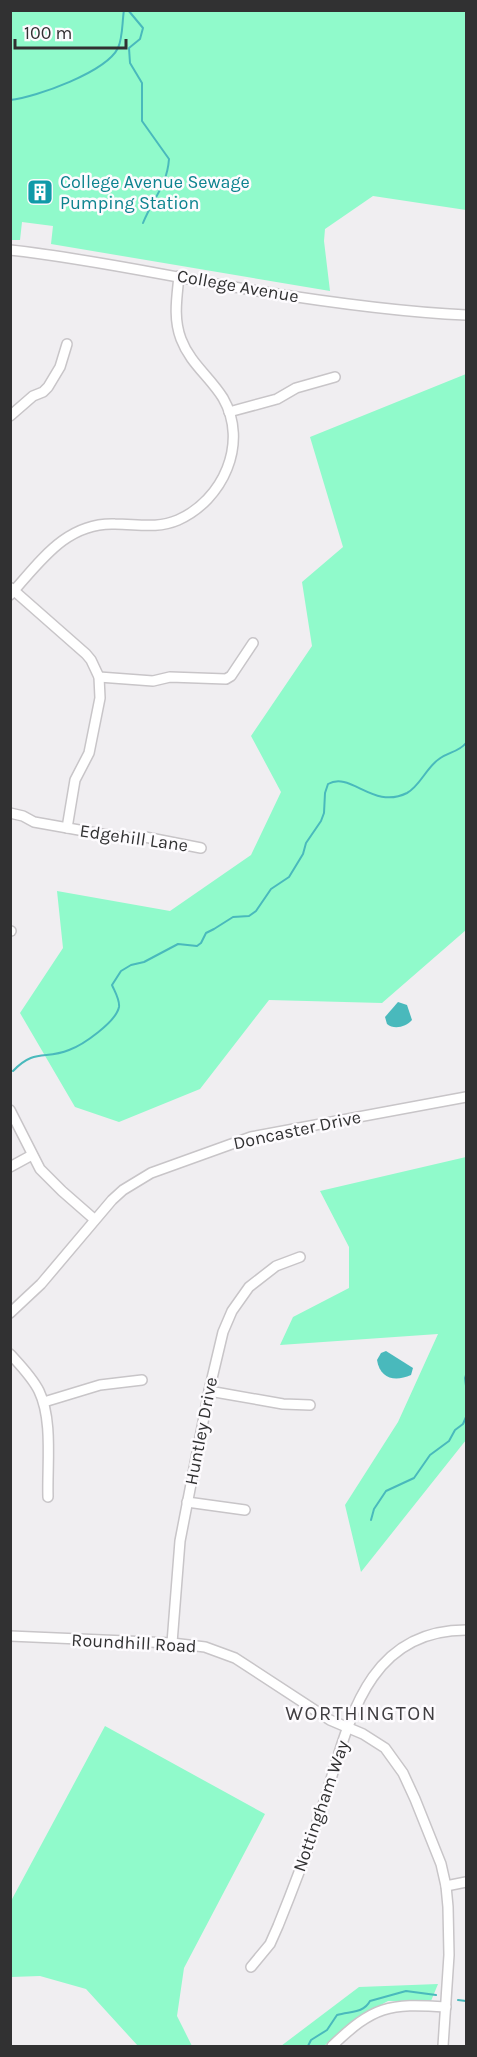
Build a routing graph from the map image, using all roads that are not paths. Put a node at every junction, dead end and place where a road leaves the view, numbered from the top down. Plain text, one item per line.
1 (10, 250) edge
2 (179, 276) junction
3 (466, 315) edge
4 (67, 344) dead end
5 (335, 377) dead end
6 (229, 412) junction
7 (10, 416) edge
8 (12, 591) edge
9 (253, 643) dead end
10 (99, 677) junction
11 (10, 813) edge
12 (67, 828) junction
13 (201, 848) dead end
14 (466, 1097) edge
15 (10, 1110) edge
16 (32, 1155) junction
17 (10, 1167) edge
18 (94, 1219) junction
19 (300, 1257) dead end
20 (10, 1313) edge
21 (10, 1354) edge
22 (142, 1380) dead end
23 (209, 1391) junction
24 (44, 1402) junction
25 (310, 1405) dead end
26 (48, 1497) dead end
27 (187, 1502) junction
28 (245, 1510) dead end
29 (466, 1630) edge
30 (10, 1636) edge
31 (172, 1643) junction
32 (347, 1728) junction
33 (466, 1882) edge
34 (446, 1886) junction
35 (251, 1967) dead end
36 (446, 2007) junction
37 (332, 2046) edge
38 (442, 2046) edge

1 - 2 street, College Avenue
2 - 3 street, College Avenue
2 - 6 street
4 - 7 street
5 - 6 street
6 - 8 street
8 - 10 street
9 - 10 street
10 - 12 street
11 - 12 street, Edgehill Lane
12 - 13 street, Edgehill Lane
14 - 18 street, Doncaster Drive
15 - 16 street
16 - 17 street
16 - 18 street
18 - 20 street, Doncaster Drive
19 - 23 street, Huntley Drive
21 - 24 street
22 - 24 street
23 - 25 street
23 - 27 street, Huntley Drive
24 - 26 street
27 - 28 street
27 - 31 street, Huntley Drive
29 - 32 street, Nottingham Way
30 - 31 street, Roundhill Road
31 - 32 street, Roundhill Road
32 - 34 street, Roundhill Road
32 - 35 street, Nottingham Way
33 - 34 street
34 - 36 street, Roundhill Road
36 - 37 street
36 - 38 street, Roundhill Road

